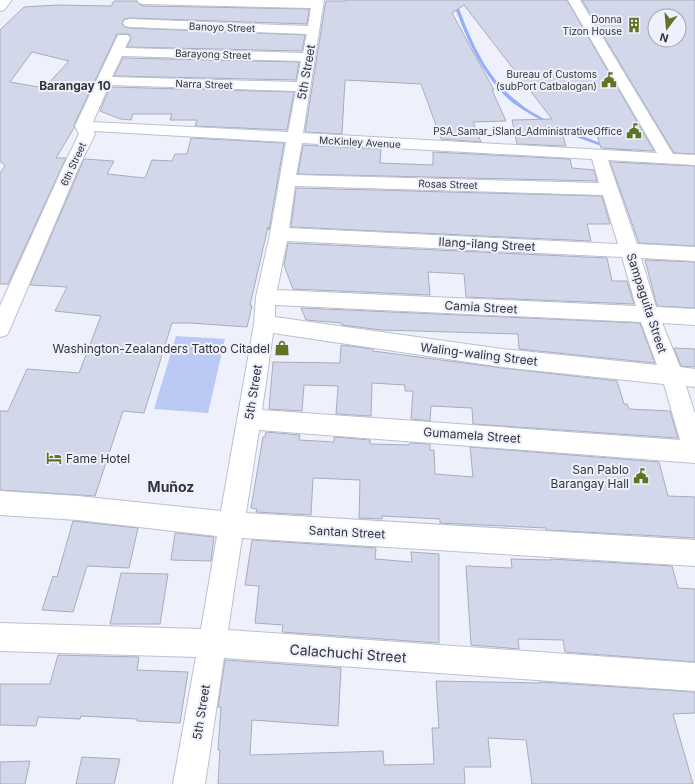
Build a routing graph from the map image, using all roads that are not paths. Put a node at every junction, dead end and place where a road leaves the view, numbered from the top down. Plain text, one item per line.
1 (6, 0) edge
2 (142, 0) edge
3 (574, 0) edge
4 (317, 2) edge
5 (0, 8) edge
6 (130, 23) junction
7 (314, 30) junction
8 (117, 52) junction
9 (309, 56) junction
10 (104, 81) junction
11 (304, 87) junction
12 (83, 126) junction
13 (294, 139) junction
14 (598, 154) junction
15 (661, 158) junction
16 (695, 160) edge
17 (287, 180) junction
18 (610, 189) junction
19 (279, 234) junction
20 (630, 251) junction
21 (695, 254) edge
22 (266, 297) junction
23 (648, 315) junction
24 (695, 317) edge
25 (264, 324) junction
26 (0, 329) edge
27 (672, 375) junction
28 (695, 378) edge
29 (249, 419) junction
30 (695, 451) edge
31 (0, 503) edge
32 (231, 525) junction
33 (695, 553) edge
34 (0, 637) edge
35 (212, 643) junction
36 (695, 677) edge
37 (189, 784) edge

1 - 5 street
2 - 4 street
2 - 6 street, 6th Street
3 - 15 street
4 - 7 street, 5th Street
6 - 7 street, Banoyo Street
6 - 8 street, 6th Street
7 - 9 street, 5th Street
8 - 9 street, Barayong Street
8 - 10 street, 6th Street
9 - 11 street, 5th Street
10 - 11 street, Narra Street
10 - 12 street, 6th Street
11 - 13 street, 5th Street
12 - 13 street, McKinley Avenue
12 - 26 street, 6th Street
13 - 14 street, McKinley Avenue
13 - 17 street, 5th Street
14 - 15 street, McKinley Avenue
14 - 18 street, Sampaguita Street
15 - 16 street
17 - 18 street, Rosas Street
17 - 19 street, 5th Street
18 - 20 street, Sampaguita Street
19 - 20 street, Ilang-ilang Street
19 - 22 street, 5th Street
20 - 21 street, Ilang-ilang Street
20 - 23 street, Sampaguita Street
22 - 23 street, Camia Street
22 - 25 street, 5th Street
23 - 24 street, Camia Street
23 - 27 street, Sampaguita Street
25 - 27 street, Waling-waling Street
25 - 29 street, 5th Street
27 - 28 street, Waling-waling Street
27 - 30 street, Sampaguita Street
29 - 30 street, Gumamela Street
29 - 32 street, 5th Street
31 - 32 street, Santan Street
32 - 33 street, Santan Street
32 - 35 street, 5th Street
34 - 35 street, Calachuchi Street
35 - 36 street, Calachuchi Street
35 - 37 street, 5th Street

